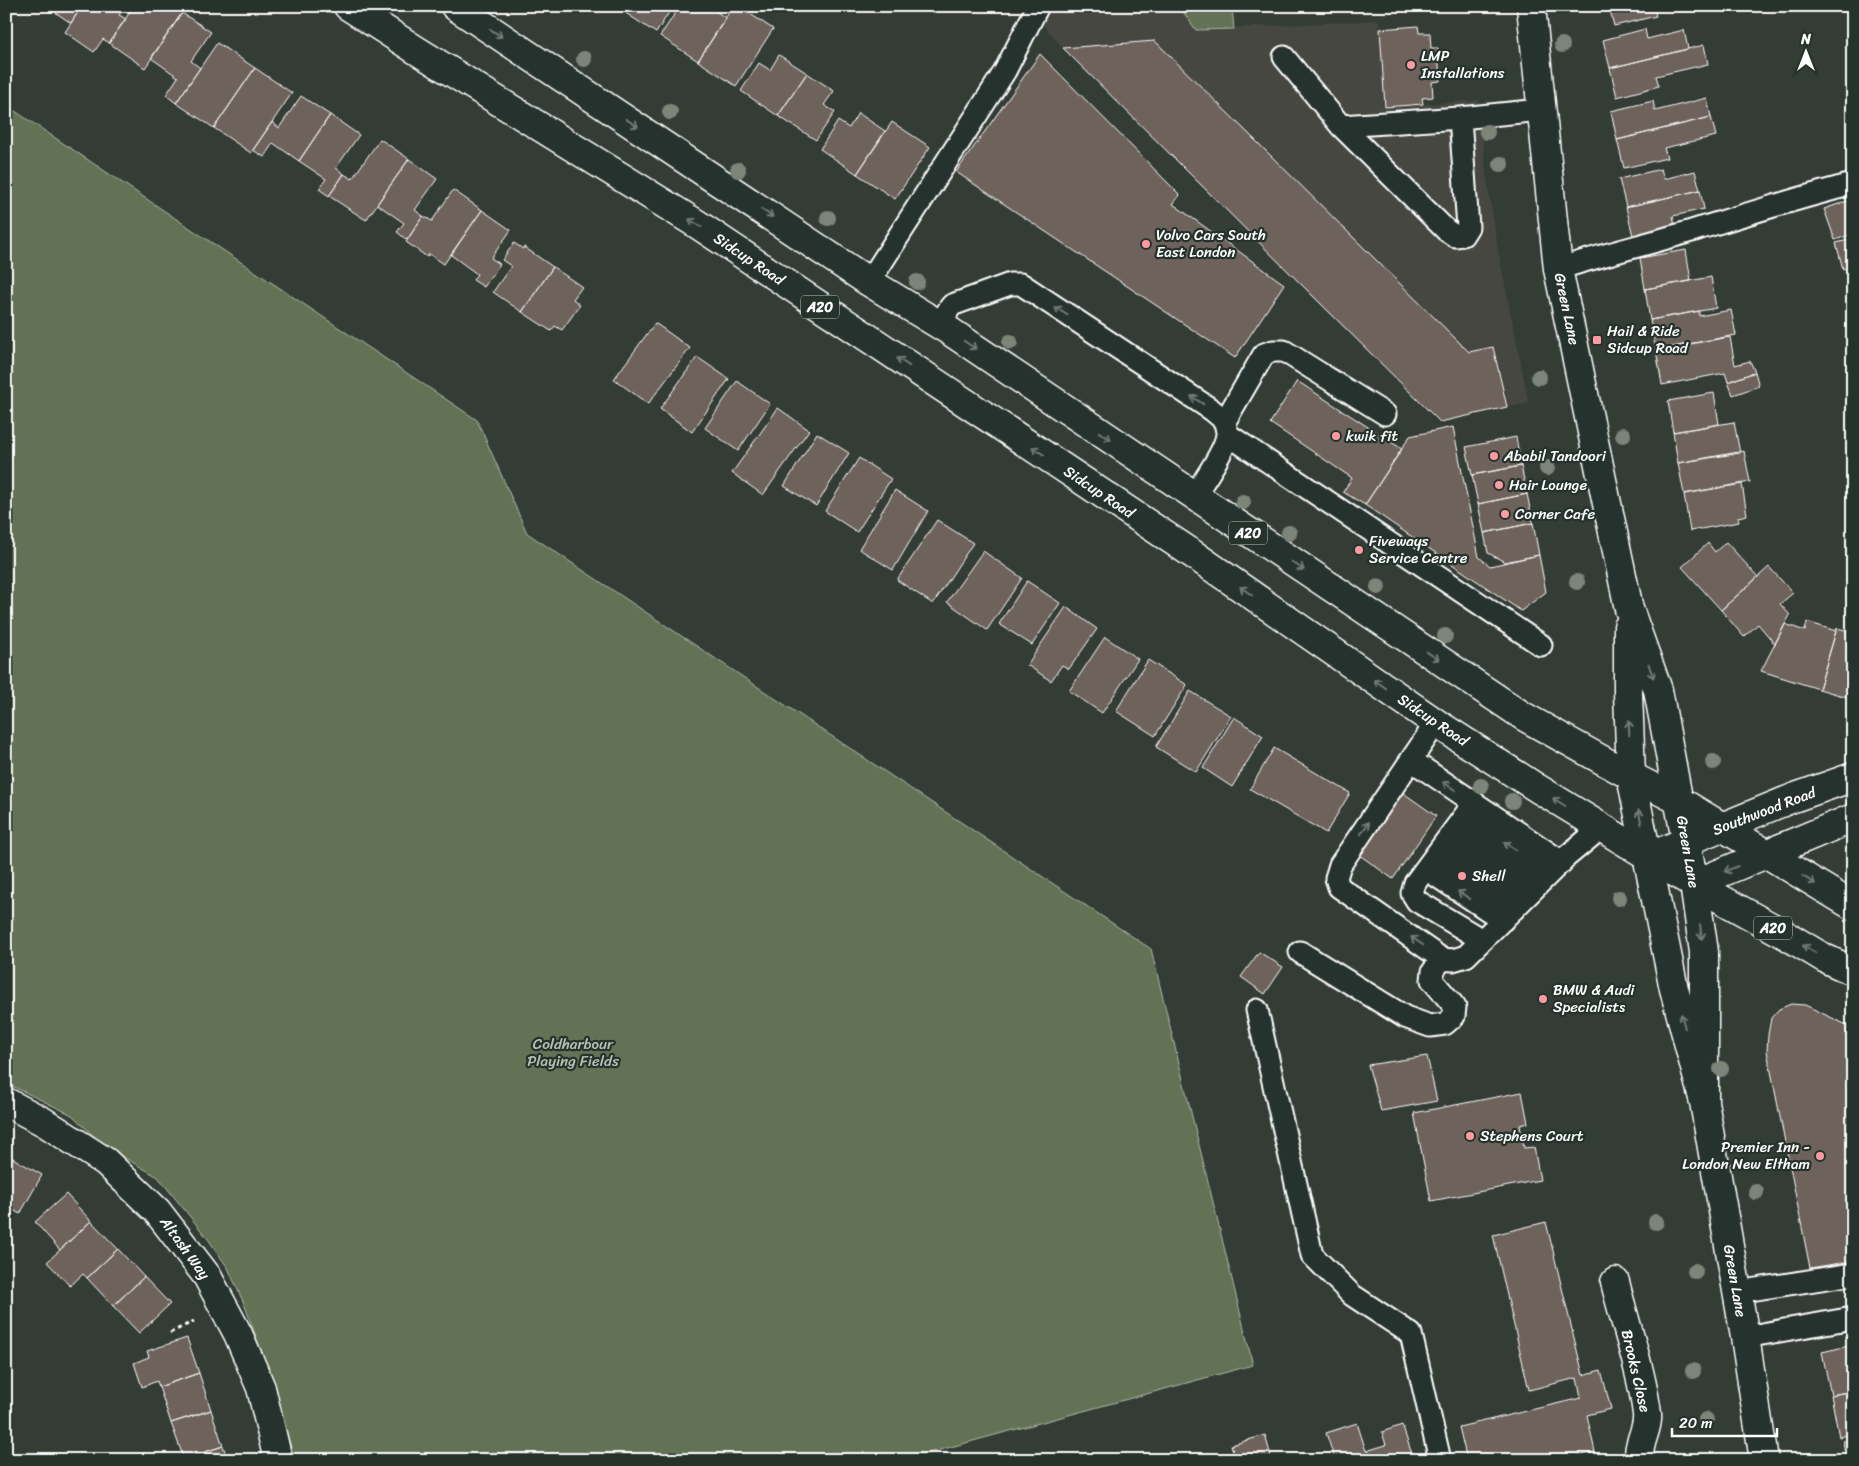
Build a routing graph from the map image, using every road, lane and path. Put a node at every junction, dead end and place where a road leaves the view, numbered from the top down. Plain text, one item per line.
1 (348, 6) edge
2 (455, 6) edge
3 (1038, 6) edge
4 (1531, 6) edge
5 (1284, 56) dead end
6 (1541, 110) junction
7 (1460, 118) junction
8 (1341, 126) junction
9 (1853, 184) edge
10 (1558, 268) junction
11 (870, 282) junction
12 (948, 330) junction
13 (1385, 414) dead end
14 (1226, 428) junction
15 (1194, 496) junction
16 (1629, 609) junction
17 (1541, 645) dead end
18 (1436, 723) junction
19 (1411, 760) junction
20 (1631, 776) junction
21 (1853, 777) edge
22 (1678, 800) junction
23 (1853, 818) edge
24 (1723, 826) junction
25 (1601, 828) junction
26 (1686, 842) junction
27 (1445, 843) junction
28 (1768, 854) junction
29 (1648, 857) junction
30 (1846, 860) dead end
31 (1853, 860) edge
32 (1694, 884) junction
33 (1521, 902) junction
34 (1853, 906) edge
35 (1300, 952) dead end
36 (1442, 959) junction
37 (1853, 971) edge
38 (1257, 1010) dead end
39 (6, 1102) edge
40 (1704, 1102) junction
41 (1853, 1274) edge
42 (1615, 1282) dead end
43 (1737, 1292) junction
44 (1853, 1318) edge
45 (1745, 1337) junction
46 (1760, 1459) edge
47 (278, 1460) edge
48 (1440, 1460) edge
49 (1640, 1460) edge

18 -> 1 main road, Sidcup Road / A20
2 -> 11 main road, A20
3 - 11 lane
4 - 6 main road, Green Lane
5 - 8 lane
6 - 7 lane
6 - 10 main road, Green Lane
7 - 8 lane
7 - 8 lane
9 - 10 lane
10 - 16 main road, Green Lane
11 - 12 main road, A20
14 -> 12 lane
12 -> 15 main road, A20
13 - 14 lane
14 - 15 lane
14 - 17 lane
15 -> 20 main road, A20
20 -> 16 main road, Green Lane
16 -> 22 main road, Green Lane
18 - 19 lane
25 -> 18 main road, Sidcup Road / A20
27 -> 19 lane
36 -> 19 lane
20 - 22 main road, A20
29 -> 20 main road, Green Lane
21 - 24 main road, Southwood Road
22 - 24 main road, A20
22 - 26 main road, Green Lane
23 - 28 main road
24 - 26 main road, Southwood Road
24 - 28 main road, A20
25 - 29 main road, Sidcup Road / A20
25 - 33 lane
26 - 29 main road, Southwood Road
26 - 32 main road, Green Lane
27 - 33 lane
33 -> 27 lane
33 -> 27 lane
27 - 33 lane
28 -> 32 main road
28 -> 34 main road, A20
29 - 32 main road, Sidcup Road / A20
40 -> 29 main road, Green Lane
30 - 31 path
37 -> 32 main road, Sidcup Road / A20
32 -> 40 main road, Green Lane
33 - 36 lane
35 - 36 lane
38 - 48 lane
39 - 47 main road, Altash Way
40 - 43 main road, Green Lane
41 - 43 lane
42 - 49 main road, Brooks Close
43 - 45 main road, Green Lane
44 - 45 lane
45 - 46 main road, Green Lane

